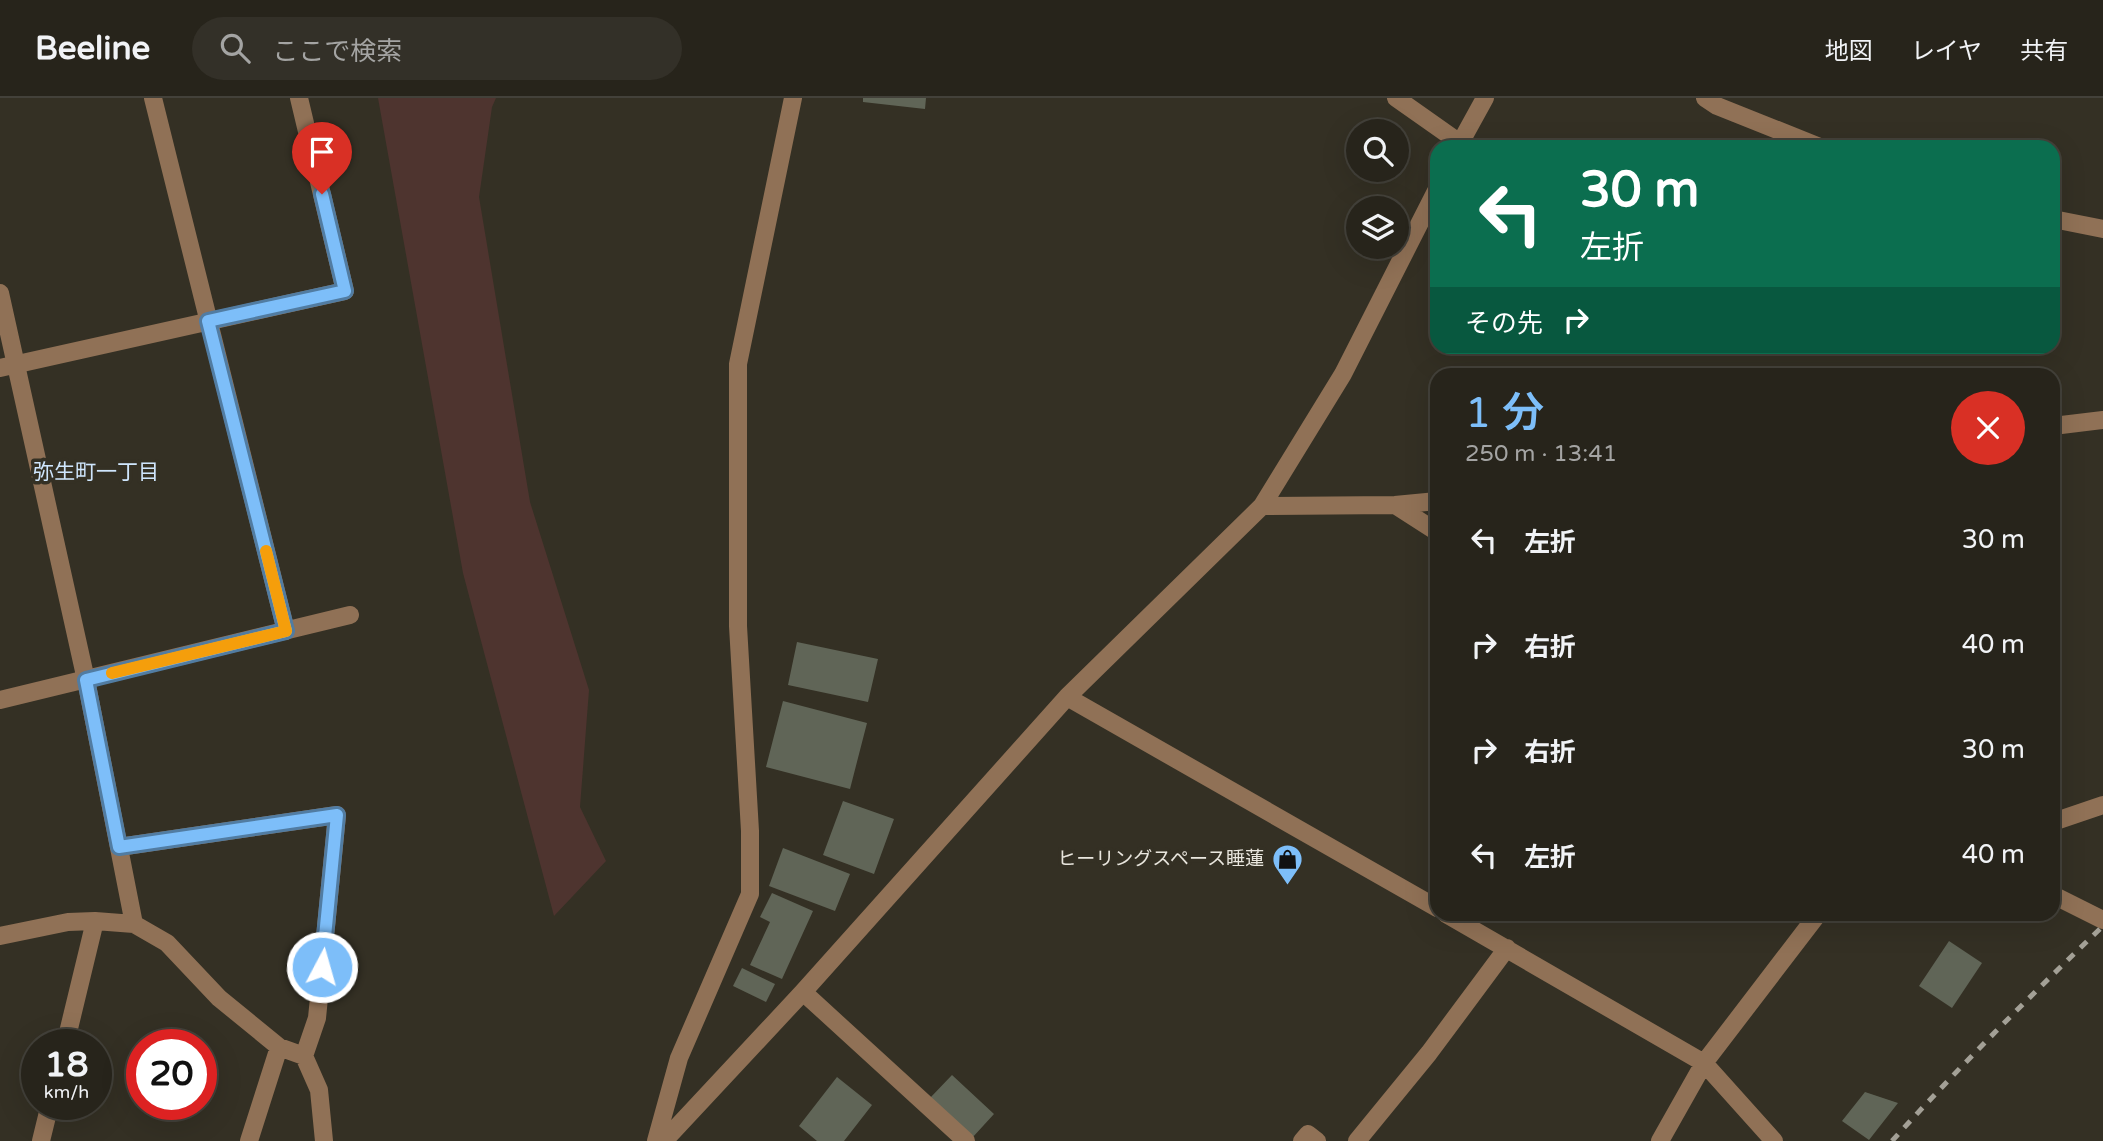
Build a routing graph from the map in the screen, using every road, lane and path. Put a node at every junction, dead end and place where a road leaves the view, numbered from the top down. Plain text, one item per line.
1 (152, 98) edge
2 (299, 98) edge
3 (793, 98) edge
4 (1396, 98) edge
5 (1485, 98) edge
6 (1704, 98) edge
7 (1452, 140) edge
8 (1462, 140) edge
9 (1802, 140) edge
10 (1430, 203) edge
11 (2060, 220) edge
12 (2103, 229) edge
13 (0, 293) edge
14 (208, 321) junction
15 (8, 366) edge
16 (2103, 420) edge
17 (2060, 425) edge
18 (1430, 502) edge
19 (1395, 505) junction
20 (1262, 506) junction
21 (1430, 528) edge
22 (349, 615) dead end
23 (286, 631) junction
24 (86, 680) junction
25 (1067, 697) junction
26 (0, 700) edge
27 (2103, 805) edge
28 (2060, 820) edge
29 (119, 847) junction
30 (2060, 898) edge
31 (1430, 904) edge
32 (2103, 920) edge
33 (95, 921) junction
34 (1459, 921) edge
35 (1813, 921) edge
36 (134, 924) junction
37 (0, 936) edge
38 (1507, 948) junction
39 (803, 992) junction
40 (69, 1029) edge
41 (279, 1047) junction
42 (304, 1056) junction
43 (1704, 1063) junction
44 (46, 1120) edge
45 (41, 1141) edge
46 (249, 1141) edge
47 (324, 1141) edge
48 (656, 1141) edge
49 (664, 1141) edge
50 (966, 1141) edge
51 (1302, 1141) edge
52 (1317, 1141) edge
53 (1357, 1141) edge
54 (1660, 1141) edge
55 (1774, 1141) edge

1 - 14 street
2 - 14 street
3 - 48 street
4 - 7 street
5 - 8 street
6 - 9 street
10 - 20 street
11 - 12 street
13 - 15 street
14 - 15 street
14 - 23 street
15 - 24 street
16 - 17 street
18 - 19 street
19 - 20 street
19 - 21 street
20 - 25 street
22 - 23 street
23 - 24 street
24 - 26 street
24 - 29 street
25 - 31 street
25 - 39 street
27 - 28 street
29 - 36 street
29 - 42 street
30 - 32 street
33 - 36 street
33 - 37 street
33 - 40 street
34 - 38 street
35 - 43 street
36 - 41 street
38 - 43 street
38 - 53 street
39 - 49 street
39 - 50 street
41 - 42 street
41 - 46 street
42 - 47 street
43 - 54 street
43 - 55 street
44 - 45 street
51 - 52 street

